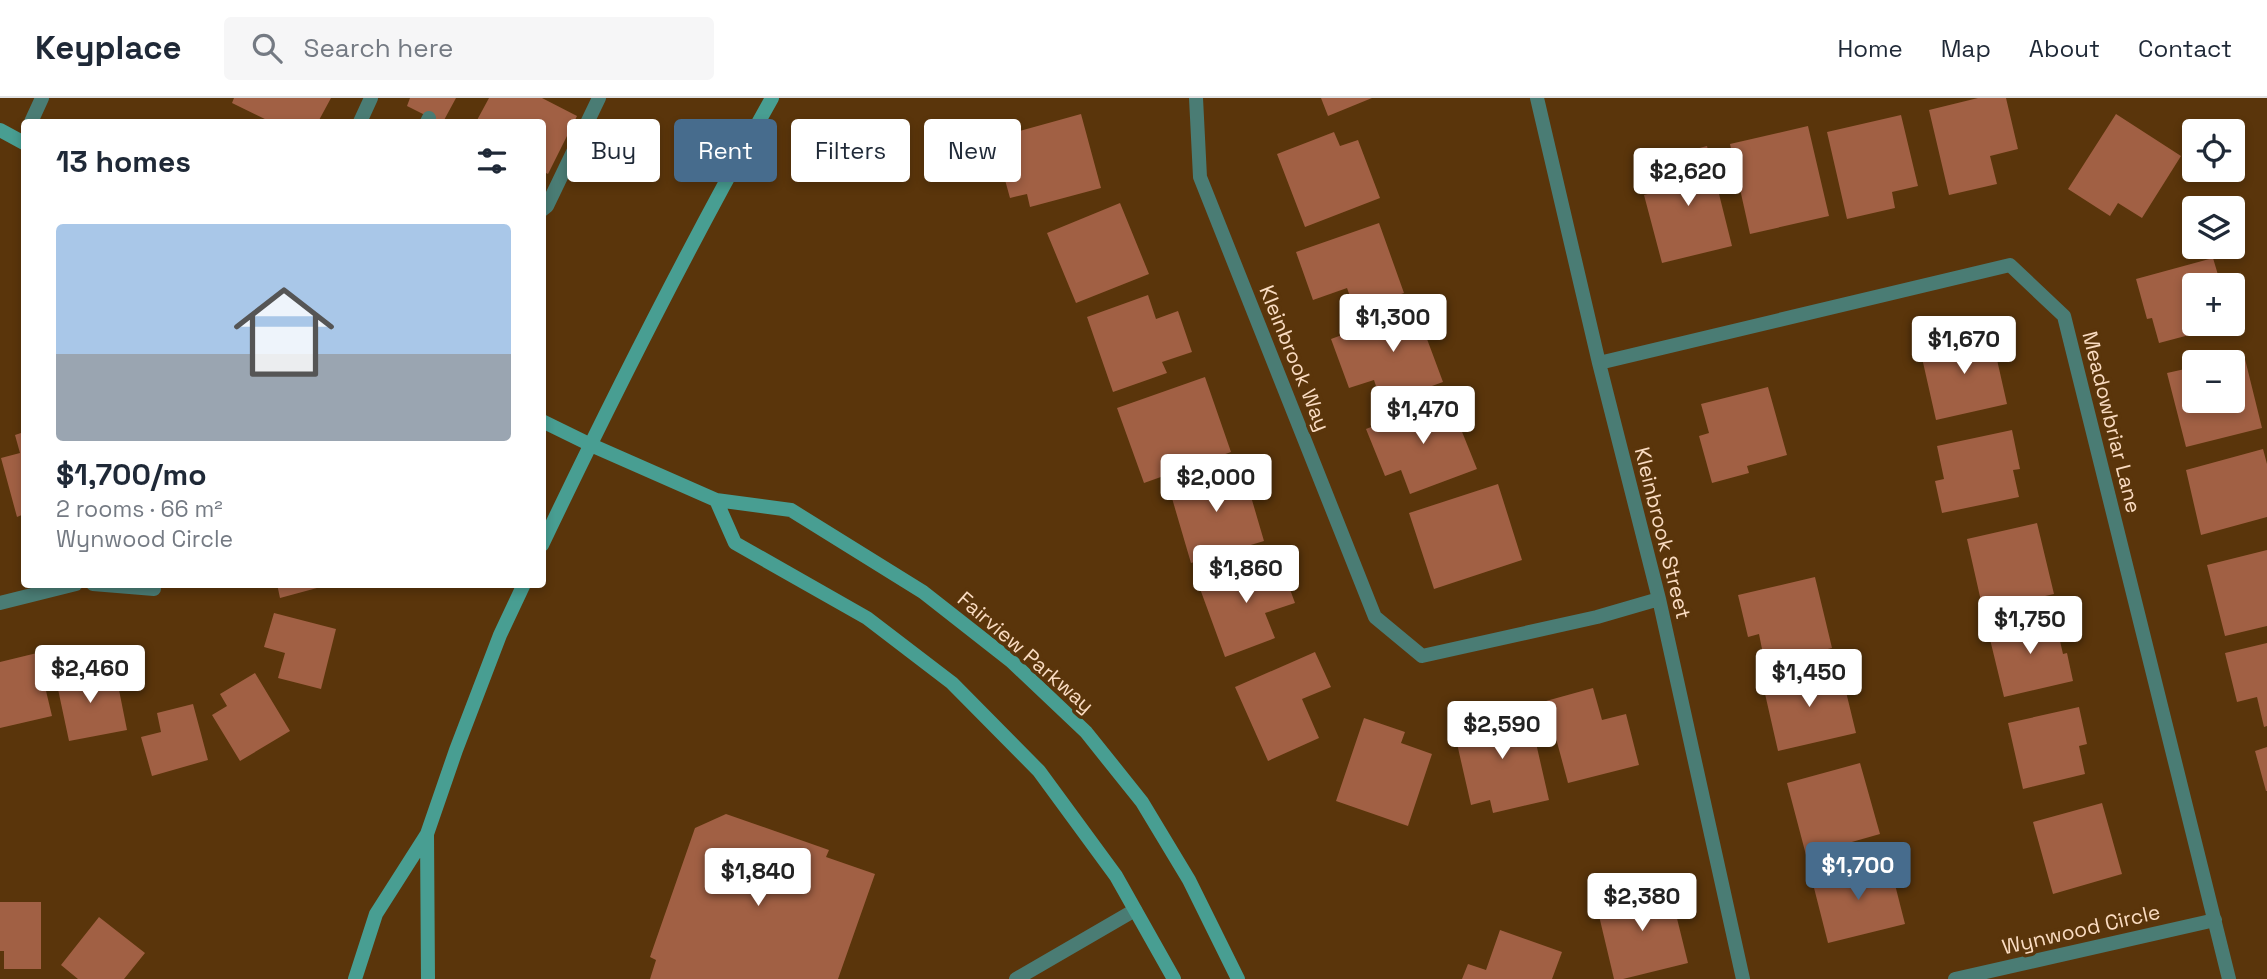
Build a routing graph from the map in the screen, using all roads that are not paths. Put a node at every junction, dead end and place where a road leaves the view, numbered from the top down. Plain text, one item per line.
1 (42, 98) edge
2 (371, 98) edge
3 (600, 98) edge
4 (772, 98) edge
5 (1196, 98) edge
6 (1537, 98) edge
7 (32, 119) edge
8 (361, 119) edge
9 (0, 130) edge
10 (21, 139) edge
11 (546, 207) edge
12 (1599, 363) junction
13 (546, 423) edge
14 (591, 444) junction
15 (716, 499) junction
16 (546, 537) edge
17 (60, 588) edge
18 (142, 588) edge
19 (522, 588) edge
20 (154, 589) dead end
21 (1659, 599) junction
22 (0, 603) edge
23 (427, 834) junction
24 (1135, 910) junction
25 (2215, 920) junction
26 (355, 979) edge
27 (428, 979) edge
28 (1016, 979) edge
29 (1174, 979) edge
30 (1238, 979) edge
31 (1743, 979) edge
32 (1955, 979) edge
33 (2229, 979) edge

1 - 7 street
2 - 8 street
3 - 11 street
4 - 14 main road
5 - 21 street, Kleinbrook Way
6 - 12 street, Kleinbrook Street
9 - 10 main road
12 - 21 street, Kleinbrook Street
12 - 25 street, Meadowbriar Lane
13 - 14 main road, Fairview Parkway
14 - 15 main road, Fairview Parkway
14 - 16 main road
15 - 24 main road
15 - 30 main road, Fairview Parkway
17 - 22 street
18 - 20 street
19 - 23 main road
21 - 31 street, Kleinbrook Street
23 - 26 main road
23 - 27 main road
24 - 28 street
24 - 29 main road
25 - 32 street, Wynwood Circle
25 - 33 street, Meadowbriar Lane

